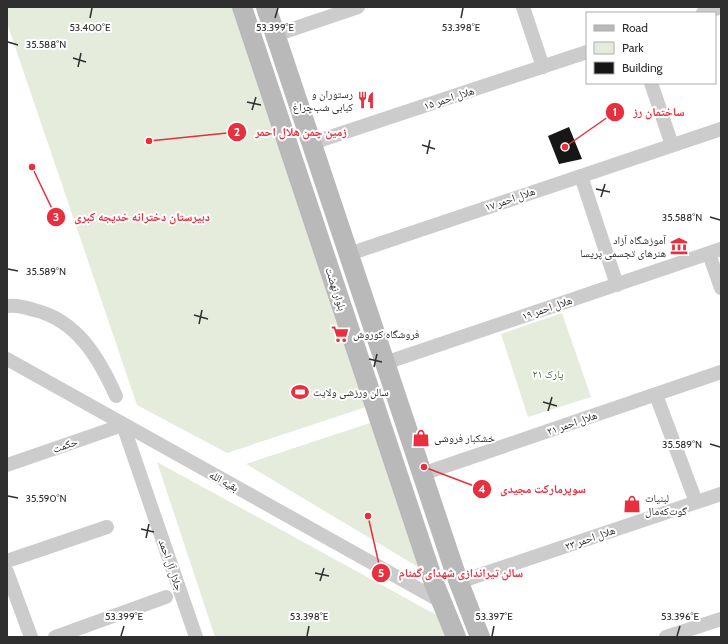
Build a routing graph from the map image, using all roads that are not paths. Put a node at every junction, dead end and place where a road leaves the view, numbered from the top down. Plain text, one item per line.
1 (242, 7) edge
2 (266, 7) edge
3 (358, 7) edge
4 (523, 7) edge
5 (721, 7) edge
6 (707, 12) edge
7 (275, 35) junction
8 (586, 52) edge
9 (543, 66) junction
10 (292, 84) junction
11 (651, 84) edge
12 (270, 90) junction
13 (721, 129) edge
14 (312, 144) junction
15 (672, 145) junction
16 (581, 176) junction
17 (715, 252) edge
18 (348, 254) junction
19 (617, 285) junction
20 (721, 288) edge
21 (7, 306) edge
22 (7, 359) edge
23 (385, 363) junction
24 (721, 372) edge
25 (656, 394) junction
26 (116, 396) dead end
27 (123, 425) junction
28 (7, 465) edge
29 (422, 474) junction
30 (721, 494) edge
31 (696, 502) junction
32 (107, 527) dead end
33 (7, 561) edge
34 (7, 572) edge
35 (459, 582) junction
36 (166, 597) dead end
37 (442, 602) junction
38 (721, 618) edge
39 (31, 637) edge
40 (55, 637) edge
41 (196, 637) edge
42 (456, 637) edge
43 (480, 637) edge
44 (666, 637) edge

1 - 12 main road, بلوار نهضت
2 - 7 main road, بلوار نهضت
3 - 7 street
4 - 9 street
5 - 6 street
7 - 10 main road, بلوار نهضت
8 - 9 street, هلال احمر ۱۵
9 - 14 street, هلال احمر ۱۵
10 - 12 main road
10 - 14 main road, بلوار نهضت
11 - 15 street
12 - 37 main road, بلوار نهضت
13 - 15 street, هلال احمر ۱۷
14 - 18 main road, بلوار نهضت
15 - 16 street, هلال احمر ۱۷
16 - 18 street, هلال احمر ۱۷
16 - 19 street
17 - 19 street, هلال احمر ۱۹
17 - 20 street
18 - 23 main road, بلوار نهضت
19 - 23 street, هلال احمر ۱۹
21 - 26 street
22 - 27 street, بقیه الله
23 - 29 main road, بلوار نهضت
24 - 25 street, هلال احمر ۲۱
25 - 29 street, هلال احمر ۲۱
25 - 31 street
27 - 28 street, حکمت
27 - 37 street, بقیه الله
27 - 41 street, جلال آل احمد
29 - 35 main road, بلوار نهضت
30 - 31 street, هلال احمر ۲۳
31 - 35 street, هلال احمر ۲۳
32 - 33 street
34 - 39 street
35 - 43 main road, بلوار نهضت
36 - 40 street
37 - 42 main road, بلوار نهضت
38 - 44 street

